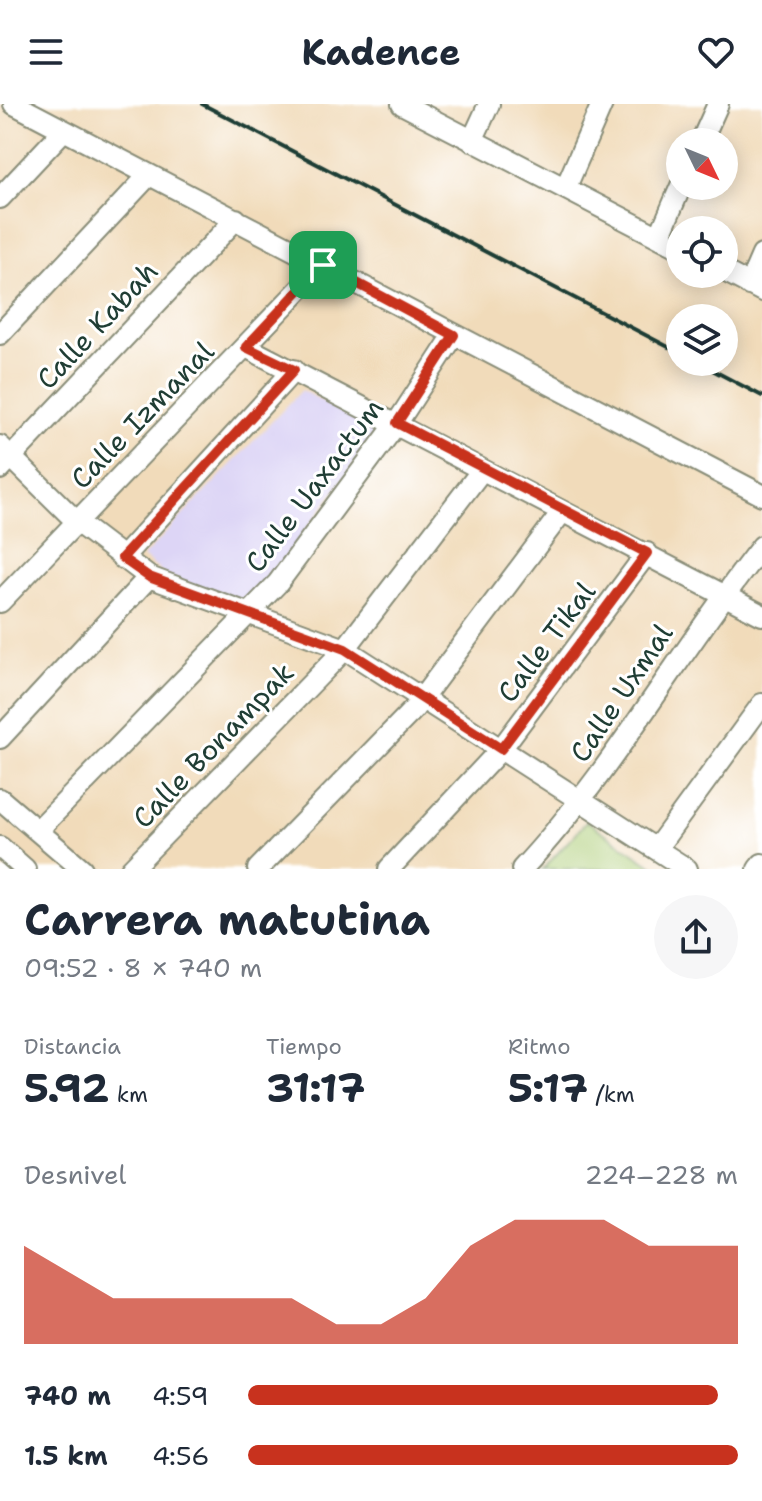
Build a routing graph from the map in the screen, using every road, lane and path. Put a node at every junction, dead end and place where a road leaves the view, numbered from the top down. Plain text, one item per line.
1 (14, 104) edge
2 (402, 104) edge
3 (489, 104) edge
4 (602, 104) edge
5 (718, 104) edge
6 (707, 128) edge
7 (63, 131) junction
8 (472, 141) junction
9 (149, 175) junction
10 (566, 187) junction
11 (0, 198) edge
12 (675, 200) edge
13 (236, 219) junction
14 (659, 237) junction
15 (666, 241) edge
16 (762, 255) edge
17 (323, 265) junction
18 (738, 278) edge
19 (756, 288) edge
20 (0, 334) edge
21 (454, 335) junction
22 (246, 347) junction
23 (294, 370) junction
24 (397, 423) junction
25 (4, 458) edge
26 (482, 470) junction
27 (762, 495) edge
28 (562, 512) junction
29 (78, 523) junction
30 (762, 546) edge
31 (647, 553) junction
32 (122, 558) junction
33 (149, 577) junction
34 (723, 595) junction
35 (0, 602) edge
36 (250, 614) junction
37 (762, 615) edge
38 (345, 649) junction
39 (424, 696) junction
40 (762, 704) edge
41 (0, 738) edge
42 (501, 749) junction
43 (0, 799) edge
44 (581, 801) junction
45 (38, 830) junction
46 (0, 847) edge
47 (656, 849) junction
48 (762, 864) edge
49 (25, 869) edge
50 (82, 869) edge
51 (131, 869) edge
52 (258, 869) edge
53 (389, 869) edge
54 (522, 869) edge
55 (687, 869) edge
56 (758, 869) edge

1 - 7 street
2 - 8 street
3 - 8 street
4 - 10 street
5 - 6 street
7 - 9 street
7 - 11 street
8 - 10 street
9 - 13 street
9 - 20 street
10 - 14 street
12 - 14 street
13 - 17 street
13 - 25 street, Calle Kabah
14 - 15 street
16 - 19 street
17 - 21 street
17 - 22 street, Calle Izmanal
18 - 19 street
21 - 24 street, Calle Uaxactum
21 - 27 street
22 - 23 street
22 - 29 street, Calle Izmanal
23 - 24 street
23 - 32 street
24 - 26 street
24 - 36 street, Calle Uaxactum
25 - 29 street
26 - 28 street
26 - 38 street, Calle Bonampak
28 - 31 street
28 - 39 street
29 - 32 street
29 - 35 street, Calle Izmanal
30 - 34 street, Calle Uxmal
31 - 34 street
31 - 42 street, Calle Tikal
32 - 33 street
33 - 36 street
33 - 41 street
34 - 37 street
34 - 44 street, Calle Uxmal
36 - 38 street
36 - 45 street, Calle Uaxactum
38 - 39 street
38 - 51 street, Calle Bonampak
39 - 42 street
39 - 52 street
40 - 47 street
42 - 44 street
42 - 53 street, Calle Tikal
43 - 45 street
44 - 47 street
44 - 54 street, Calle Uxmal
45 - 50 street
46 - 49 street
47 - 55 street
48 - 56 street

